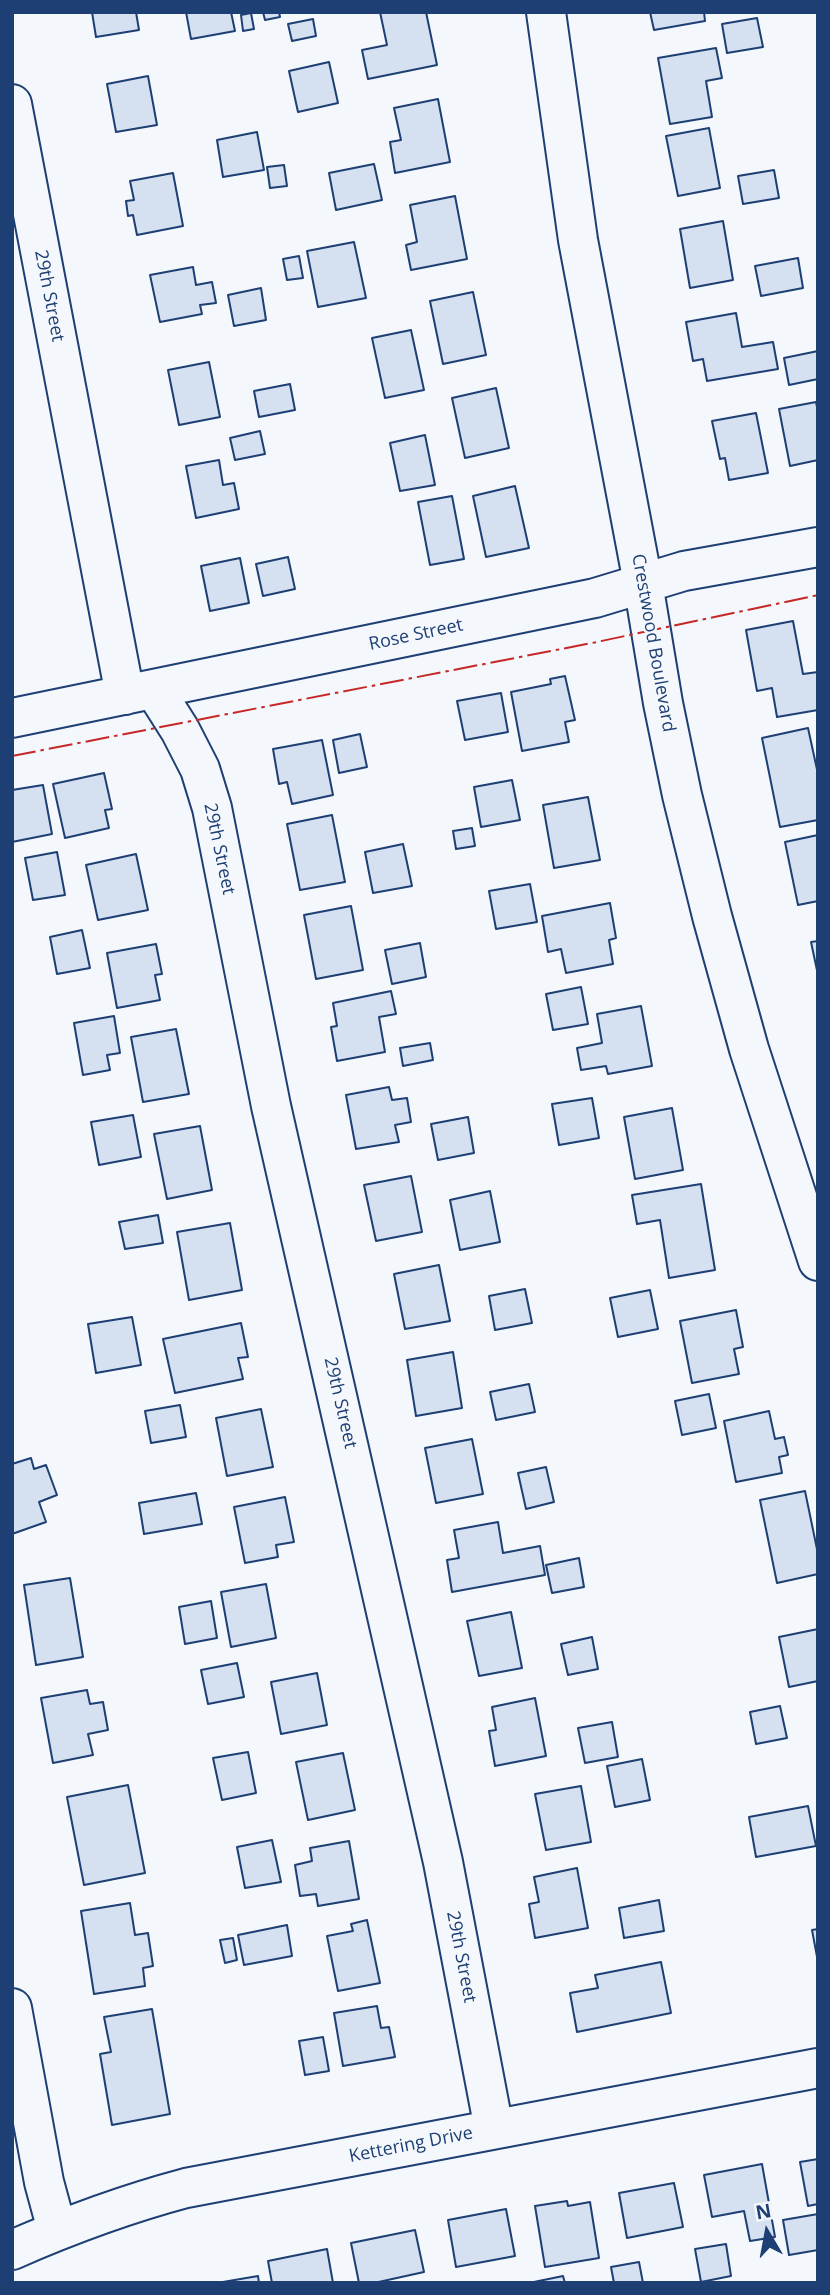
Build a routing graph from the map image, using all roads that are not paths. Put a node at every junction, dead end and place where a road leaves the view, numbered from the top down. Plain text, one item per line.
1 (546, 12) edge
2 (12, 104) edge
3 (818, 547) edge
4 (643, 583) junction
5 (140, 692) junction
6 (12, 718) edge
7 (818, 1261) edge
8 (12, 2008) edge
9 (818, 2068) edge
10 (494, 2129) junction
11 (58, 2230) junction
12 (12, 2250) edge

1 - 4 street, Crestwood Boulevard
2 - 5 street, 29th Street
3 - 4 street, Rose Street
4 - 5 street, Rose Street
4 - 7 street, Crestwood Boulevard
5 - 6 street, Rose Street
5 - 10 street, 29th Street
8 - 11 street
9 - 10 street, Kettering Drive
10 - 11 street, Kettering Drive
11 - 12 street, Kettering Drive

